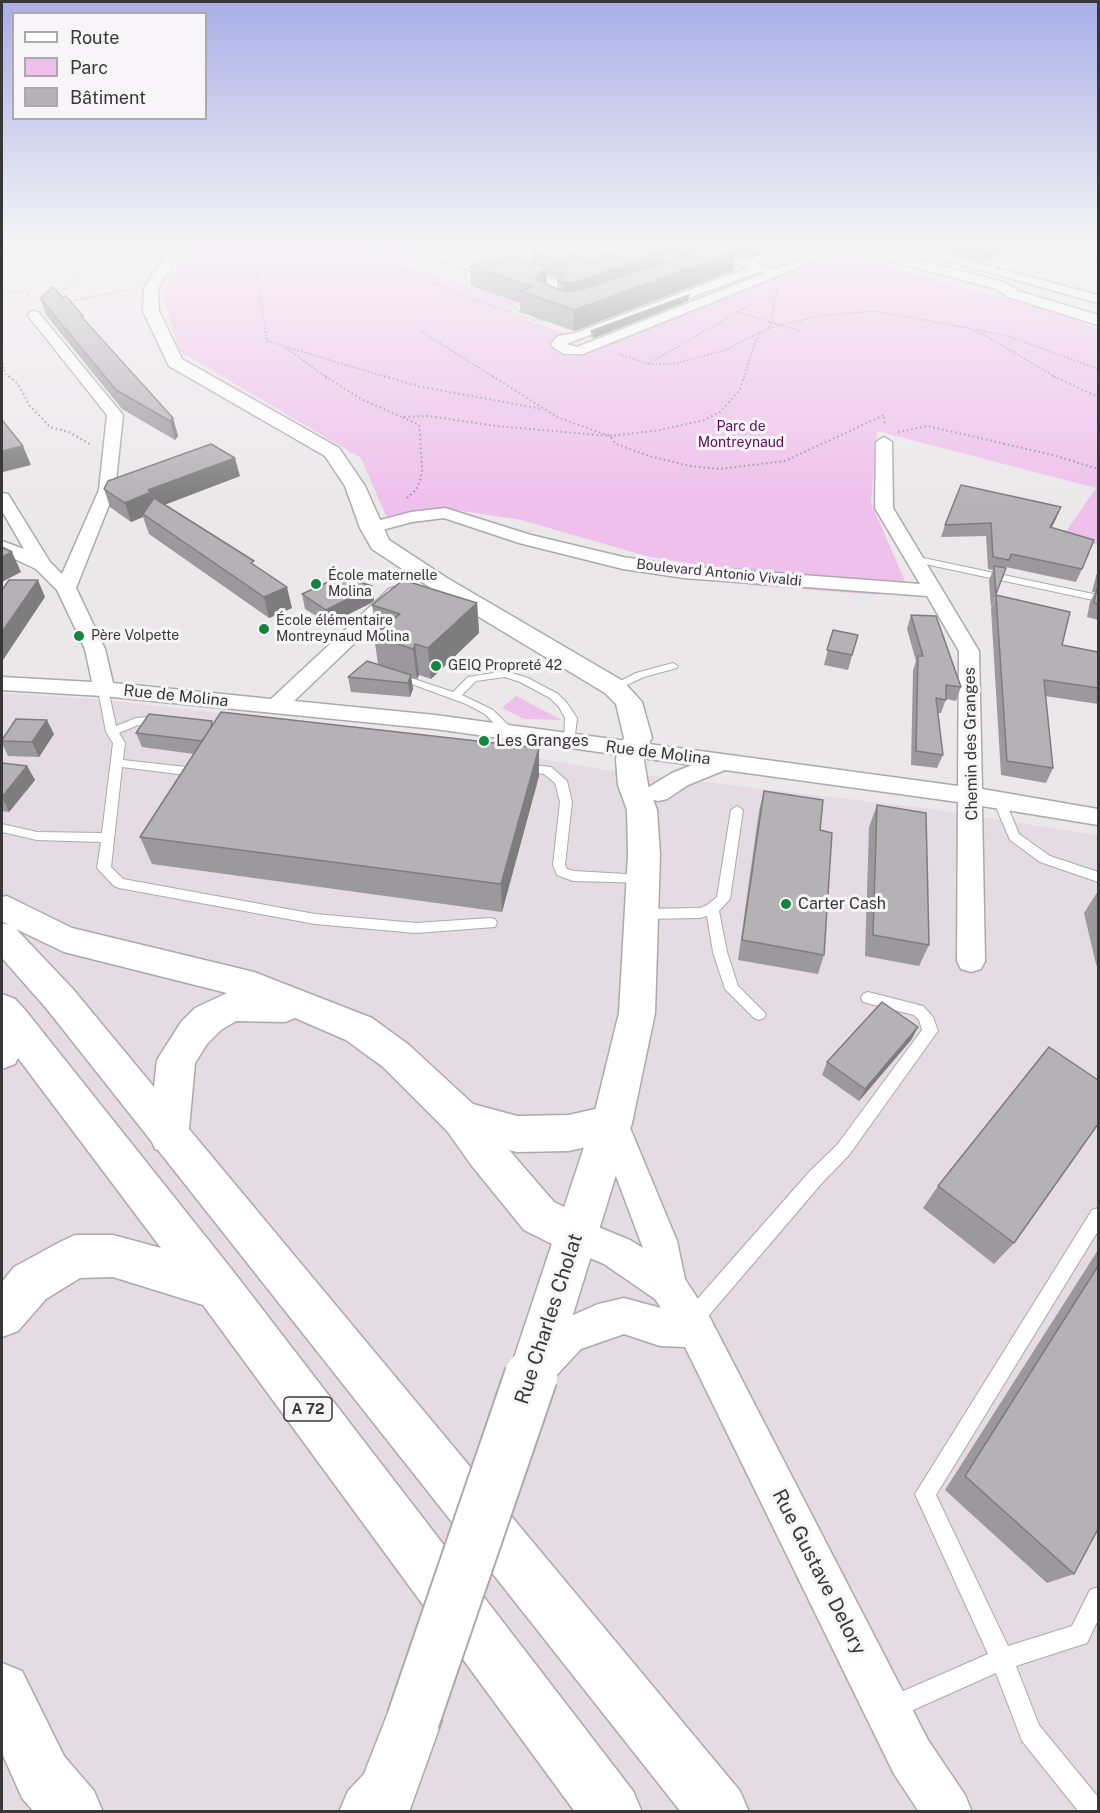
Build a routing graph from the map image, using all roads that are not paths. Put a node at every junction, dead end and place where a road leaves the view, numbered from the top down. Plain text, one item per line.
1 (48, 333) edge
2 (161, 333) edge
3 (587, 333) edge
4 (625, 333) edge
5 (889, 437) road end
6 (2, 498) edge
7 (370, 528) junction
8 (2, 546) edge
9 (915, 559) junction
10 (44, 565) junction
11 (66, 588) junction
12 (933, 591) junction
13 (396, 593) edge
14 (1098, 598) edge
15 (673, 666) dead end
16 (382, 672) edge
17 (2, 684) edge
18 (614, 687) junction
19 (102, 689) junction
20 (456, 695) junction
21 (276, 706) junction
22 (174, 719) edge
23 (112, 732) junction
24 (509, 732) junction
25 (570, 741) junction
26 (631, 750) junction
27 (726, 761) junction
28 (118, 763) junction
29 (505, 766) edge
30 (186, 771) edge
31 (972, 796) junction
32 (999, 800) junction
33 (650, 801) junction
34 (737, 810) dead end
35 (1098, 817) edge
36 (2, 828) edge
37 (108, 838) junction
38 (1098, 877) edge
39 (642, 897) junction
40 (2, 909) edge
41 (712, 909) junction
42 (490, 923) dead end
43 (2, 936) edge
44 (971, 961) dead end
45 (868, 998) dead end
46 (315, 1009) junction
47 (759, 1014) dead end
48 (5, 1028) edge
49 (461, 1119) junction
50 (612, 1124) junction
51 (169, 1136) junction
52 (1098, 1216) edge
53 (576, 1235) junction
54 (668, 1286) junction
55 (218, 1287) junction
56 (2, 1315) edge
57 (693, 1325) junction
58 (531, 1376) junction
59 (1098, 1598) edge
60 (1002, 1659) junction
61 (2, 1691) edge
62 (888, 1709) junction
63 (377, 1806) edge
64 (73, 1812) edge
65 (612, 1812) edge
66 (719, 1812) edge
67 (948, 1812) edge
68 (1095, 1812) edge

1 - 11 street
2 - 7 main road
3 - 4 street
5 - 9 street, Chemin des Granges
6 - 10 street
7 - 12 street, Boulevard Antonio Vivaldi
7 - 18 main road
8 - 10 street
9 - 12 street, Chemin des Granges
9 - 14 lane
10 - 11 street
11 - 19 street
12 - 31 street, Chemin des Granges
13 - 21 street
15 - 18 lane
16 - 20 lane
17 - 19 street, Rue de Molina
18 - 26 main road
19 - 21 street, Rue de Molina
19 - 23 lane
20 - 24 lane
20 - 25 lane
21 - 24 street, Rue de Molina
22 - 23 lane
23 - 28 lane
24 - 25 street, Rue de Molina
25 - 26 street, Rue de Molina
26 - 27 street, Rue de Molina
26 - 33 main road, Rue Charles Cholat
27 - 31 street, Rue de Molina
27 - 33 street
28 - 30 lane
28 - 37 lane
29 - 39 lane
31 - 32 street, Rue de Molina
31 - 44 street, Chemin des Granges
32 - 35 street, Rue de Molina
32 - 38 lane
33 - 39 main road, Rue Charles Cholat
34 - 41 lane
36 - 37 lane
37 - 42 lane
39 - 41 lane
39 - 50 main road, Rue Charles Cholat
40 - 46 main road
41 - 47 lane
43 - 51 main road
45 - 57 lane
46 - 49 main road
46 - 51 main road
48 - 55 main road, A 72
49 - 50 main road
49 - 53 main road
50 - 53 main road, Rue Charles Cholat
50 - 54 street, Rue Gustave Delory
51 - 66 main road
52 - 60 lane
53 - 54 street, Rue Gustave Delory
53 - 58 main road, Rue Charles Cholat
54 - 57 street, Rue Gustave Delory
55 - 56 main road
55 - 65 main road, A 72
57 - 58 street
57 - 62 street, Rue Gustave Delory
58 - 63 main road, Rue Charles Cholat, bridge
59 - 60 lane
60 - 62 lane
60 - 68 lane
61 - 64 main road
62 - 67 street, Rue Gustave Delory

